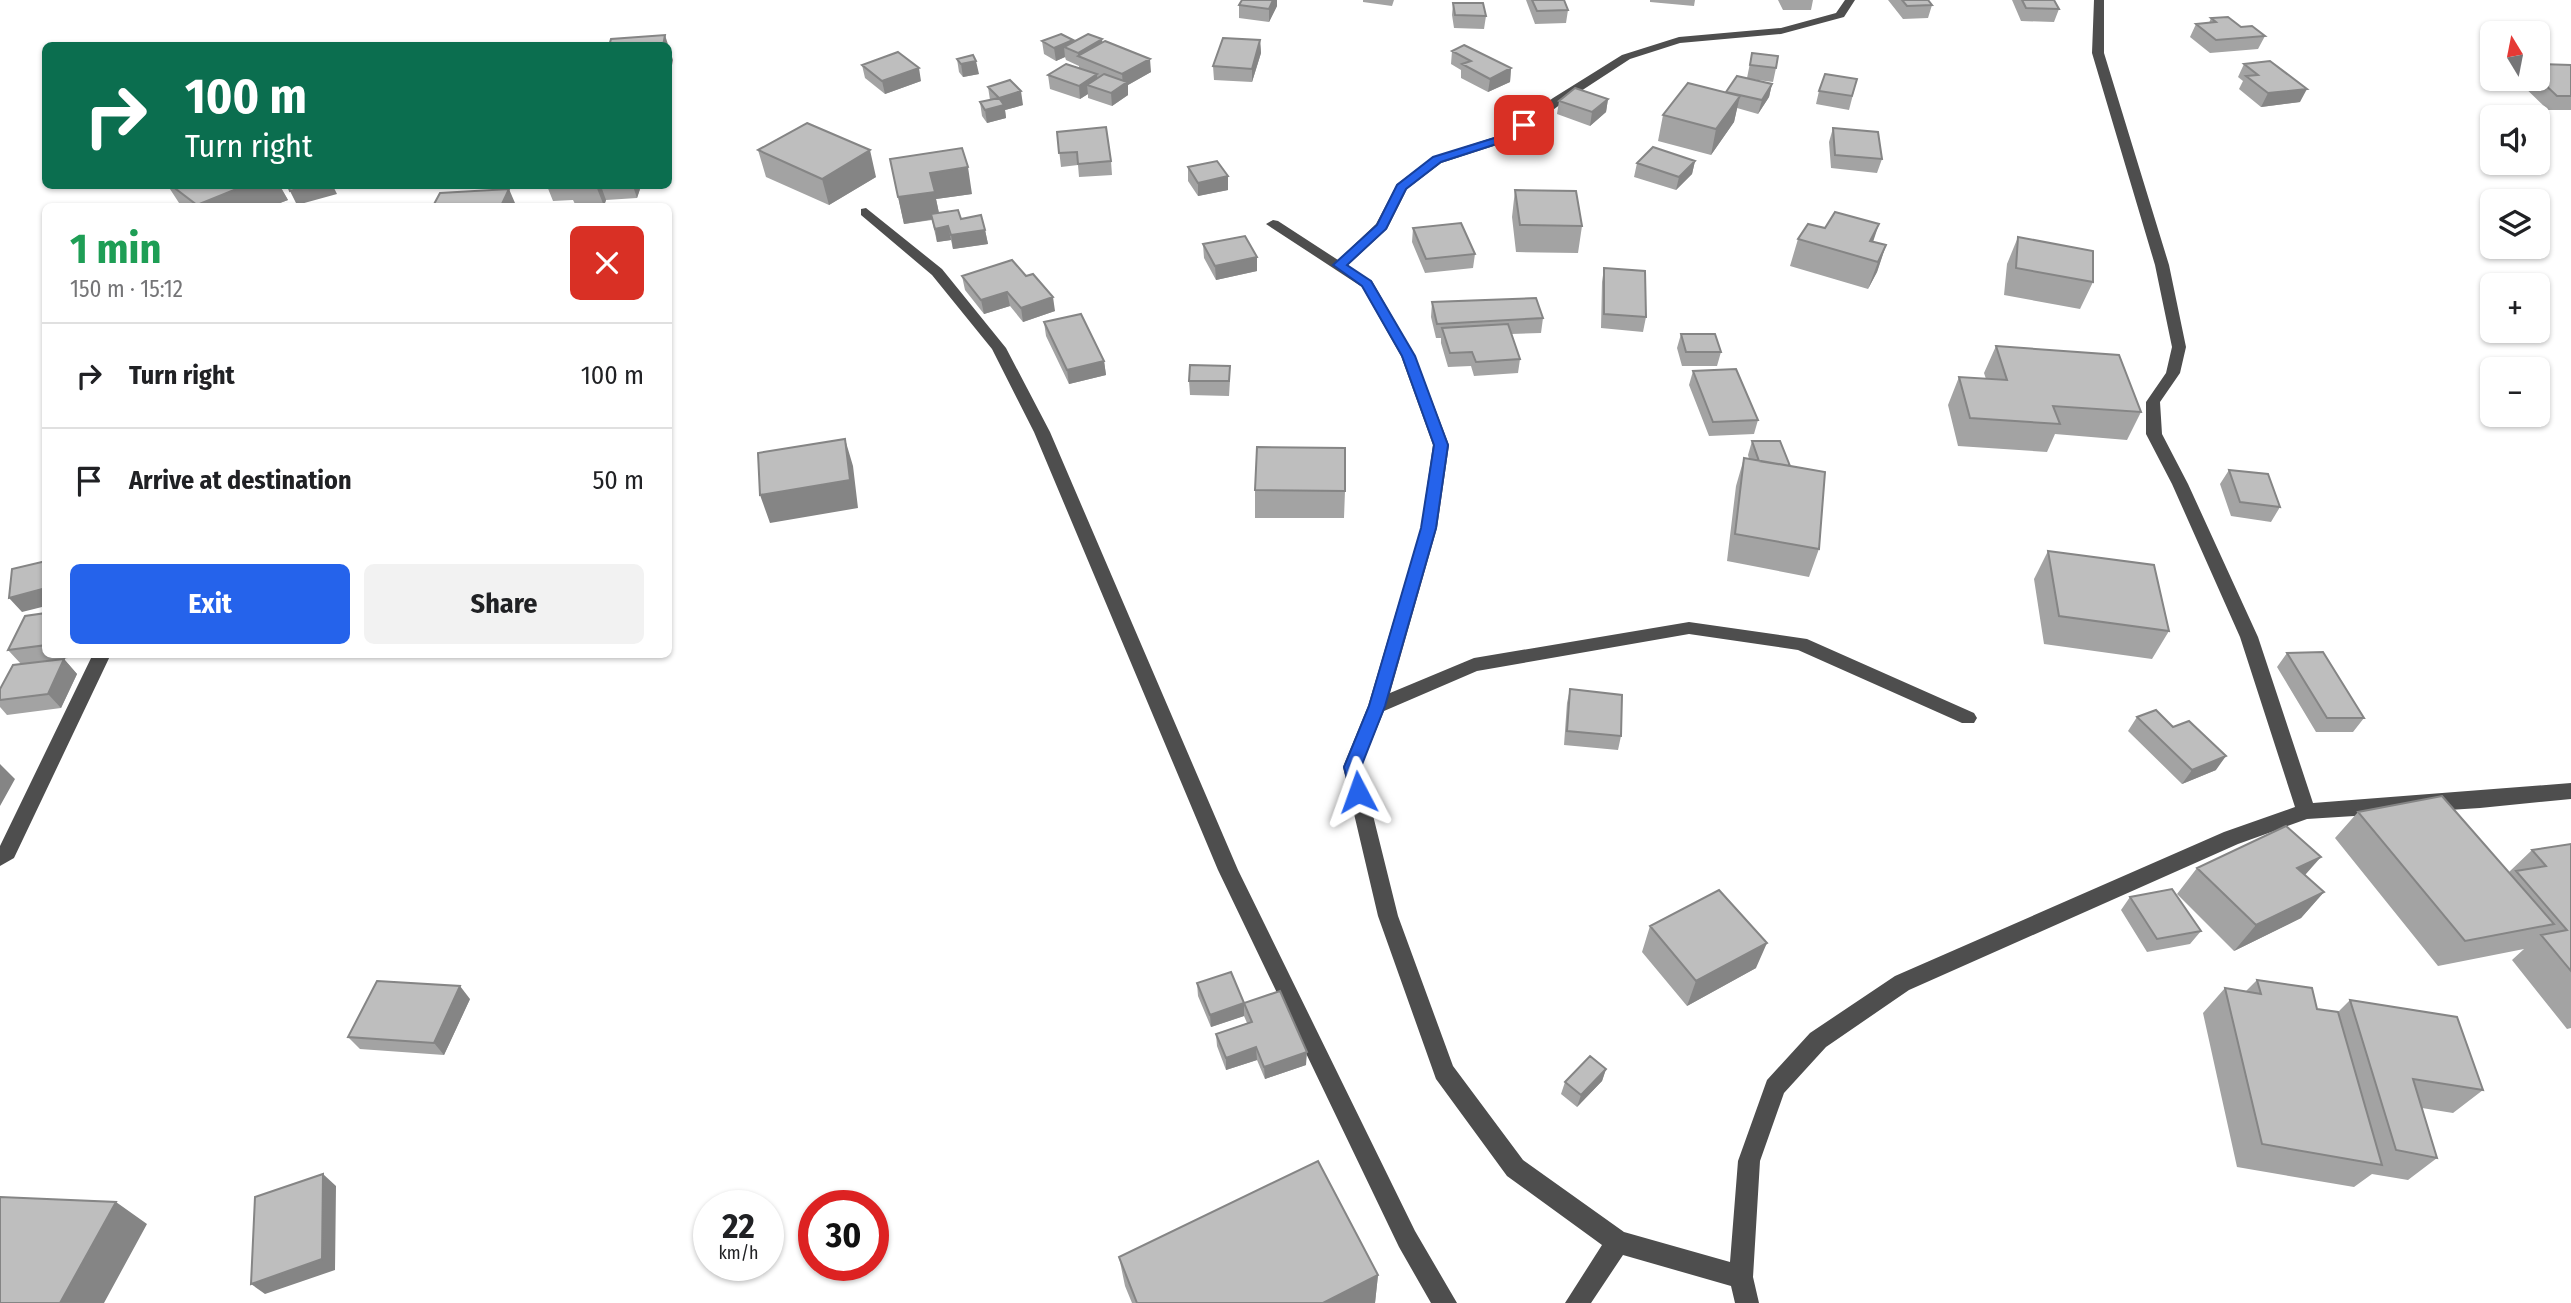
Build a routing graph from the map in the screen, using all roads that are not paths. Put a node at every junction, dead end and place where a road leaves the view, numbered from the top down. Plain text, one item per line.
1 (1850, 0) edge
2 (2099, 0) edge
3 (866, 212) dead end
4 (1273, 225) dead end
5 (1340, 265) junction
6 (100, 658) edge
7 (1377, 706) junction
8 (1968, 718) dead end
9 (2571, 791) edge
10 (2306, 811) junction
11 (0, 858) edge
12 (1618, 1242) junction
13 (1741, 1277) junction
14 (1445, 1303) edge
15 (1577, 1303) edge
16 (1747, 1303) edge

1 - 5 street
2 - 10 street
3 - 14 street
4 - 5 street
5 - 7 street
6 - 11 street
7 - 8 street
7 - 12 street
9 - 10 street
10 - 13 street
12 - 13 street
12 - 15 street
13 - 16 street

